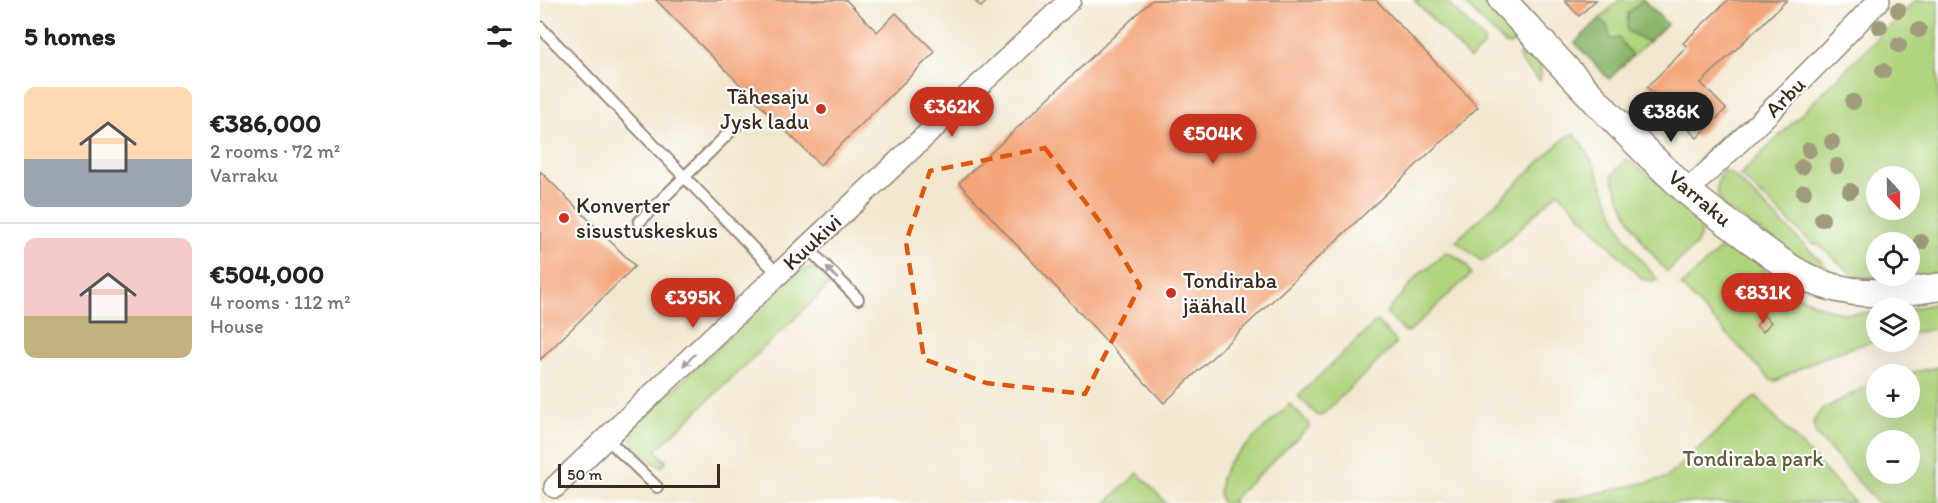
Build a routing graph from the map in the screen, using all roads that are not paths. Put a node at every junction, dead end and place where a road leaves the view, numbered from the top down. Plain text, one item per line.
1 (1070, 0) edge
2 (1502, 0) edge
3 (1879, 0) edge
4 (540, 27) edge
5 (736, 126) dead end
6 (684, 176) junction
7 (1687, 190) junction
8 (639, 222) dead end
9 (807, 247) junction
10 (778, 274) junction
11 (1938, 287) edge
12 (858, 299) dead end
13 (607, 439) junction
14 (555, 487) dead end
15 (657, 487) dead end

1 - 9 street, Kuukivi
2 - 7 street, Varraku
3 - 7 street, Arbu
4 - 6 lane
5 - 6 lane
6 - 8 lane
6 - 10 lane
7 - 11 street, Varraku
9 - 10 street, Kuukivi
12 -> 9 lane
10 -> 13 street, Kuukivi
13 - 14 street, Kuukivi
13 - 15 lane

